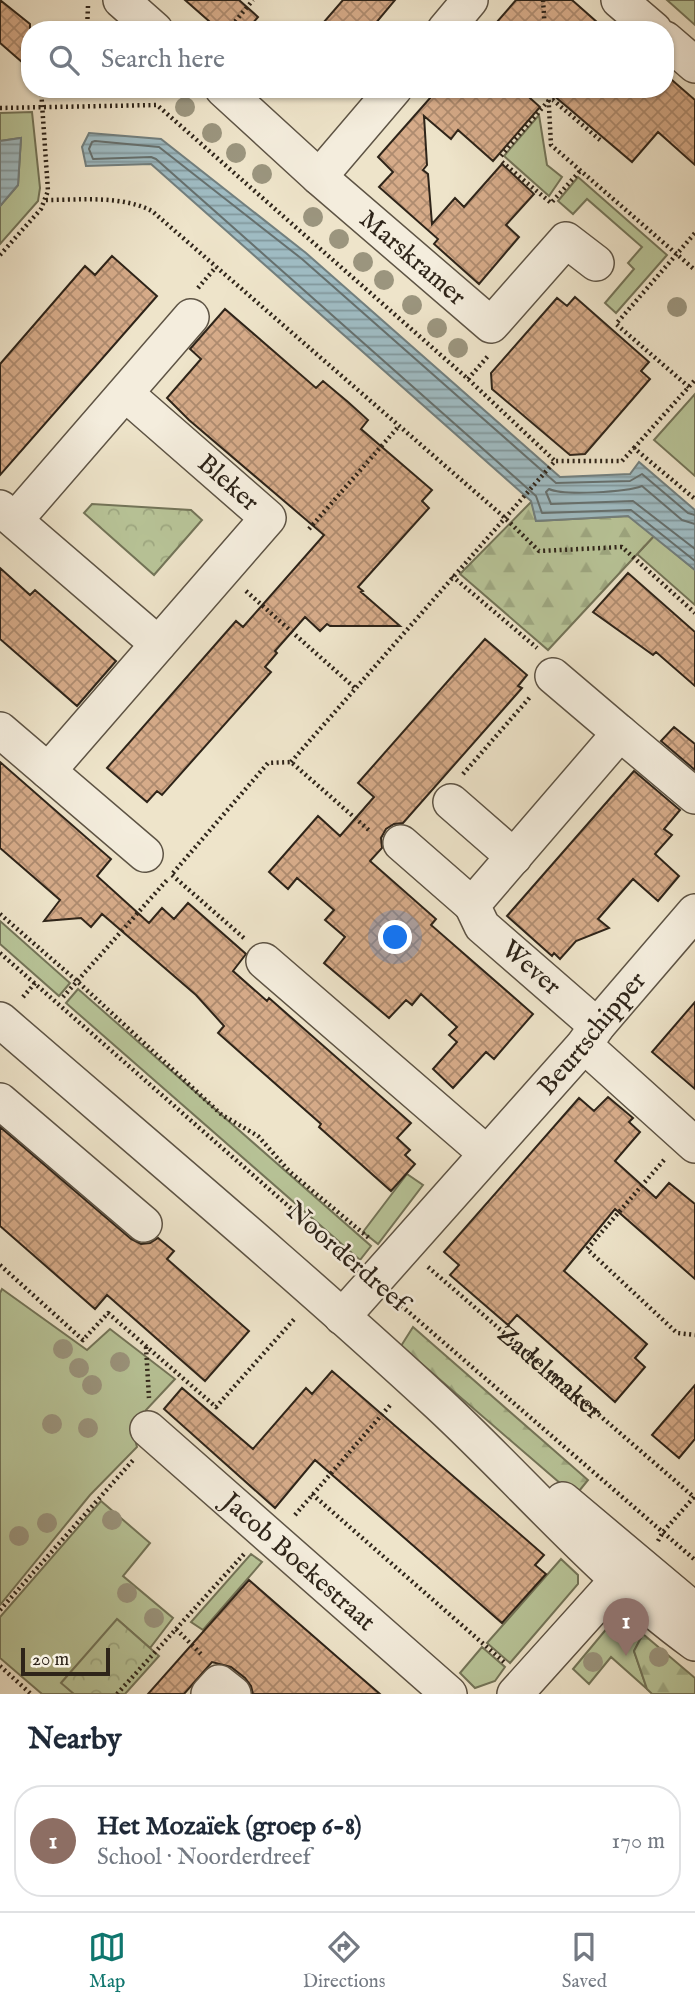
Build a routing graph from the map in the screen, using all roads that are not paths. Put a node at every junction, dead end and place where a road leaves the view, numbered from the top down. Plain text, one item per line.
1 (121, 0) edge
2 (470, 0) edge
3 (619, 0) edge
4 (145, 21) edge
5 (452, 21) edge
6 (644, 21) edge
7 (674, 47) edge
8 (695, 65) edge
9 (233, 98) edge
10 (386, 98) edge
11 (319, 177) junction
12 (596, 263) dead end
13 (191, 317) dead end
14 (125, 394) junction
15 (7, 514) edge
16 (158, 643) junction
17 (552, 675) road end
18 (0, 730) edge
19 (620, 733) junction
20 (48, 771) junction
21 (456, 788) road end
22 (695, 796) edge
23 (401, 843) road end
24 (514, 857) junction
25 (159, 864) road end
26 (472, 905) junction
27 (695, 912) edge
28 (264, 961) road end
29 (1, 1021) edge
30 (590, 1035) junction
31 (0, 1101) edge
32 (690, 1140) edge
33 (486, 1153) junction
34 (144, 1224) dead end
35 (342, 1317) junction
36 (152, 1432) road end
37 (626, 1571) junction
38 (695, 1616) edge
39 (695, 1643) edge
40 (520, 1688) edge
41 (449, 1694) edge

1 - 4 street
2 - 5 street
3 - 6 street
7 - 8 street
9 - 11 street, Marskramer
10 - 11 street
11 - 12 street, Marskramer
13 - 14 street
14 - 15 street
14 - 16 street, Bleker
15 - 16 street
16 - 20 street, Bleker
17 - 19 street
18 - 20 street
19 - 22 street
19 - 24 street
20 - 25 street
21 - 24 street
23 - 26 street, Wever
24 - 26 street
26 - 30 street, Wever
27 - 30 street, Beurtschipper
28 - 33 street
29 - 35 street, Noorderdreef
30 - 32 street
30 - 33 street, Beurtschipper
31 - 34 street
33 - 35 street, Beurtschipper
35 - 37 street, Noorderdreef
36 - 41 street, Jacob Boekestraat
37 - 38 street, Noorderdreef
37 - 39 street, Noorderdreef
37 - 40 street

